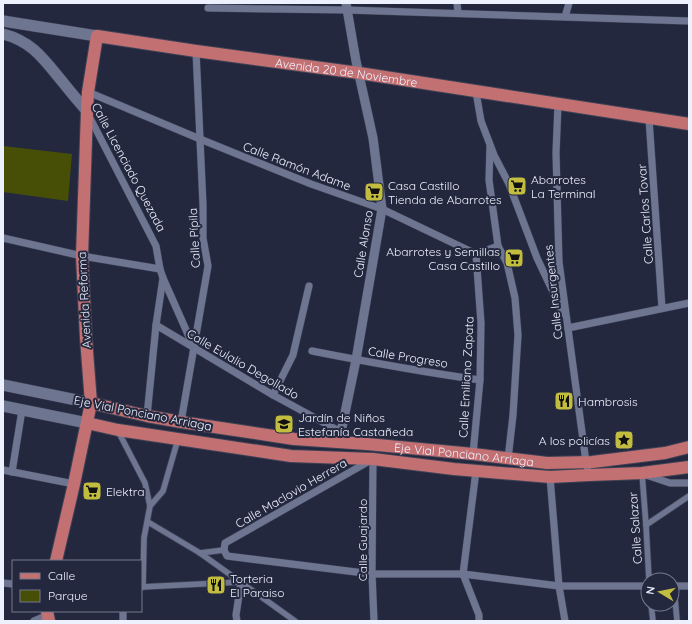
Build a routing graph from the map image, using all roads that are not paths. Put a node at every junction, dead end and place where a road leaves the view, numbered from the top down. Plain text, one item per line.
1 (457, 3) edge
2 (569, 3) edge
3 (346, 6) edge
4 (208, 8) dead end
5 (458, 13) junction
6 (565, 17) junction
7 (3, 21) edge
8 (689, 21) edge
9 (3, 34) edge
10 (97, 36) junction
11 (196, 52) junction
12 (359, 73) junction
13 (88, 92) junction
14 (476, 92) junction
15 (558, 105) junction
16 (87, 111) junction
17 (649, 119) junction
18 (689, 124) edge
19 (200, 139) junction
20 (490, 146) junction
21 (382, 209) junction
22 (3, 238) edge
23 (498, 246) junction
24 (476, 254) junction
25 (82, 256) junction
26 (160, 269) junction
27 (163, 278) junction
28 (308, 286) dead end
29 (689, 303) edge
30 (662, 308) junction
31 (156, 325) junction
32 (567, 325) junction
33 (194, 348) junction
34 (312, 351) dead end
35 (356, 360) junction
36 (480, 380) junction
37 (3, 385) edge
38 (273, 395) junction
39 (91, 403) junction
40 (3, 406) edge
41 (22, 410) junction
42 (147, 416) junction
43 (182, 422) junction
44 (87, 423) junction
45 (118, 430) junction
46 (342, 437) junction
47 (178, 439) junction
48 (689, 447) edge
49 (473, 454) junction
50 (508, 458) junction
51 (373, 459) junction
52 (586, 462) junction
53 (689, 467) edge
54 (3, 470) edge
55 (476, 471) junction
56 (12, 472) junction
57 (642, 474) junction
58 (589, 475) junction
59 (550, 477) junction
60 (689, 483) edge
61 (74, 484) junction
62 (689, 496) edge
63 (150, 506) junction
64 (148, 522) junction
65 (646, 525) junction
66 (224, 550) junction
67 (200, 553) junction
68 (56, 560) edge
69 (649, 572) edge
70 (372, 574) junction
71 (463, 574) junction
72 (241, 582) junction
73 (559, 586) junction
74 (640, 586) edge
75 (142, 587) edge
76 (48, 616) edge
77 (34, 621) edge
78 (236, 621) edge
79 (295, 621) edge
80 (374, 621) edge
81 (479, 621) edge
82 (565, 621) edge

1 - 5 street
2 - 6 street
3 - 4 street
3 - 5 street
3 - 12 street, Calle Alonso
5 - 6 street
6 - 8 street
7 - 10 main road, Avenida 20 de Noviembre
9 - 16 main road, Calle Licenciado Quezada
10 - 11 main road, Avenida 20 de Noviembre
10 - 13 main road, Avenida Reforma
11 - 12 main road, Avenida 20 de Noviembre
11 - 19 street, Calle Pípila
12 - 14 main road, Avenida 20 de Noviembre
12 - 21 street, Calle Alonso
13 - 16 main road, Avenida Reforma
13 - 19 street, Calle Ramón Adame
14 - 15 main road, Avenida 20 de Noviembre
14 - 20 street
15 - 17 main road, Avenida 20 de Noviembre
15 - 32 street, Calle Insurgentes
16 - 25 main road, Avenida Reforma
16 - 26 street, Calle Licenciado Quezada
17 - 18 main road, Avenida 20 de Noviembre
17 - 30 street, Calle Carlos Tovar
19 - 21 street, Calle Ramón Adame
19 - 33 street, Calle Pípila
20 - 23 street
20 - 32 street
21 - 24 street, Calle Ramón Adame
21 - 35 street, Calle Alonso
22 - 25 street
23 - 24 street
23 - 50 street
24 - 36 street, Calle Emiliano Zapata
25 - 26 street
25 - 39 main road, Avenida Reforma
26 - 27 street, Calle Licenciado Quezada
27 - 31 street, Calle Licenciado Quezada
27 - 33 street, Calle Licenciado Quezada
28 - 38 street
29 - 30 street
30 - 32 street
31 - 33 street, Calle Eulalio Degollado
31 - 42 street, Calle Licenciado Quezada
32 - 52 street, Calle Insurgentes
33 - 38 street, Calle Eulalio Degollado
33 - 43 street, Calle Pípila
34 - 35 street, Calle Progreso
35 - 36 street, Calle Progreso
35 - 46 street, Calle Alonso
36 - 49 street, Calle Emiliano Zapata
37 - 39 main road, Eje Vial Ponciano Arriaga
38 - 46 street, Calle Eulalio Degollado
39 - 42 main road, Eje Vial Ponciano Arriaga
39 - 44 main road, Avenida Reforma
40 - 41 main road, Eje Vial Ponciano Arriaga
41 - 44 main road, Eje Vial Ponciano Arriaga
41 - 56 street
42 - 43 main road, Eje Vial Ponciano Arriaga
43 - 46 main road, Eje Vial Ponciano Arriaga
44 - 45 main road, Eje Vial Ponciano Arriaga
44 - 61 main road, Avenida Reforma
45 - 47 main road, Eje Vial Ponciano Arriaga
45 - 63 street
46 - 49 main road, Eje Vial Ponciano Arriaga
47 - 51 main road, Eje Vial Ponciano Arriaga
47 - 63 street
48 - 52 main road, Eje Vial Ponciano Arriaga
49 - 50 main road, Eje Vial Ponciano Arriaga
50 - 52 main road, Eje Vial Ponciano Arriaga
51 - 55 main road, Eje Vial Ponciano Arriaga
51 - 66 street, Calle Maclovio Herrera
51 - 70 street, Calle Guajardo
52 - 58 street, Calle Insurgentes
53 - 57 main road, Eje Vial Ponciano Arriaga
54 - 56 street
55 - 59 main road, Eje Vial Ponciano Arriaga
55 - 71 street
56 - 61 street
57 - 58 main road, Eje Vial Ponciano Arriaga
57 - 60 street
57 - 65 street, Calle Salazar
58 - 59 main road, Eje Vial Ponciano Arriaga
59 - 73 street
61 - 68 main road, Avenida Reforma
62 - 65 street
63 - 64 street
64 - 67 street
64 - 75 street
65 - 69 street, Calle Salazar
66 - 67 street
66 - 70 street
67 - 72 street
70 - 71 street
70 - 80 street, Calle Guajardo
71 - 73 street
71 - 81 street
72 - 75 street
72 - 78 street
72 - 79 street
73 - 74 street
73 - 82 street
76 - 77 street

